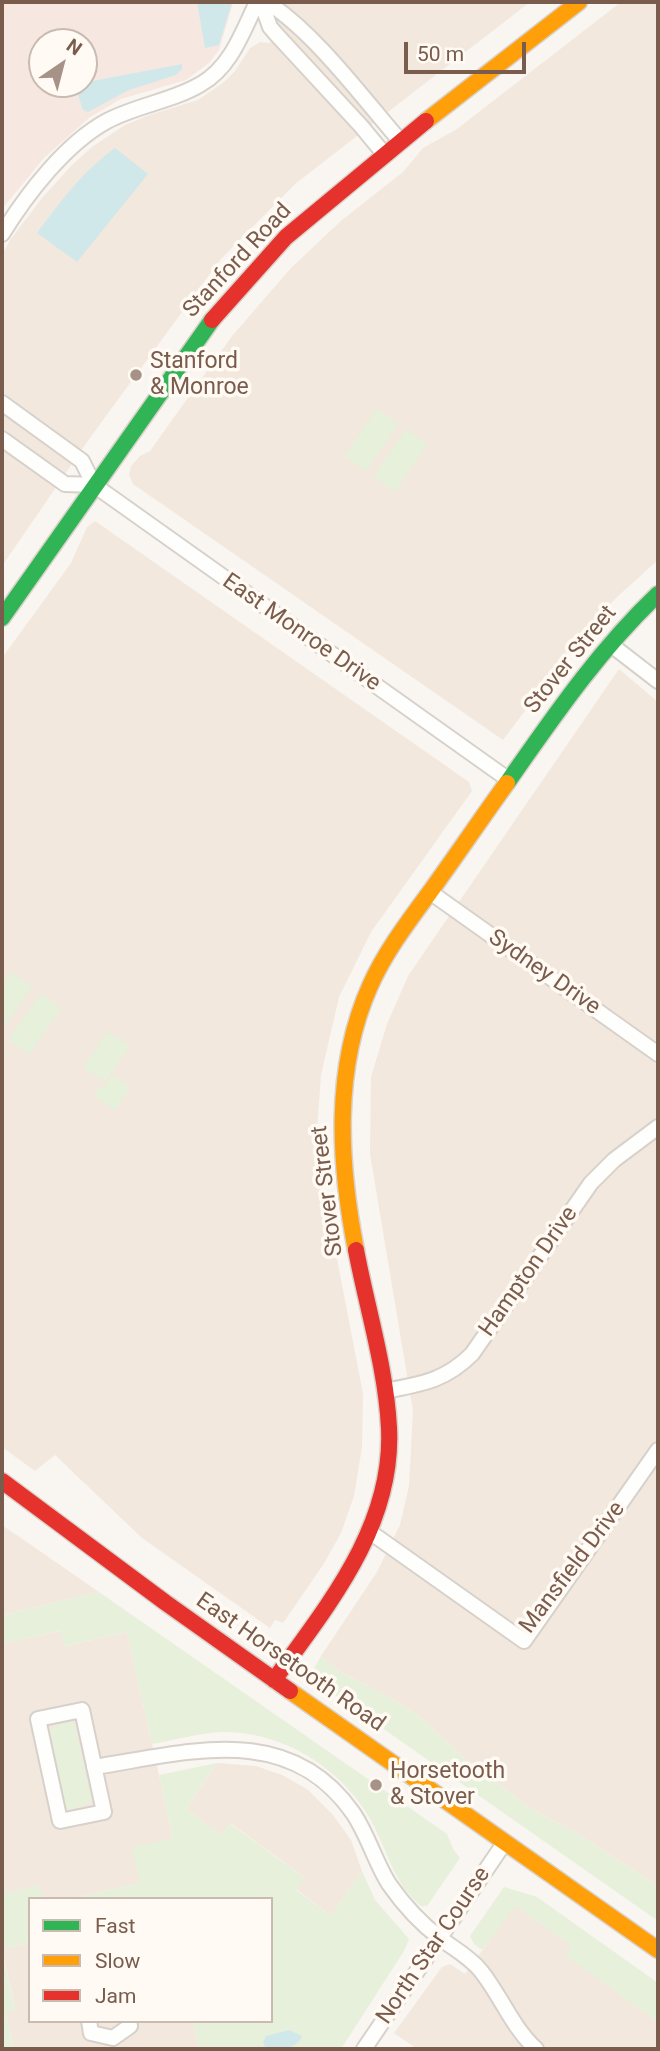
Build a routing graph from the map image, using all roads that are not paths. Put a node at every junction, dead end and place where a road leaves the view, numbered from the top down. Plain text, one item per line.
1 (259, 2) edge
2 (267, 2) edge
3 (579, 2) edge
4 (401, 142) junction
5 (385, 155) junction
6 (2, 234) edge
7 (2, 403) edge
8 (2, 439) edge
9 (94, 485) junction
10 (658, 594) edge
11 (2, 618) edge
12 (610, 644) junction
13 (658, 681) edge
14 (509, 780) junction
15 (430, 892) junction
16 (658, 1054) edge
17 (658, 1127) edge
18 (385, 1391) junction
19 (658, 1450) edge
20 (4, 1489) edge
21 (370, 1532) junction
22 (274, 1680) junction
23 (94, 1767) junction
24 (505, 1842) junction
25 (440, 1938) junction
26 (658, 1950) edge
27 (89, 2023) edge
28 (129, 2023) edge
29 (114, 2044) edge
30 (364, 2049) edge
31 (536, 2049) edge

1 - 5 street
1 - 6 street
2 - 4 street
3 - 4 street, Stanford Road
4 - 5 street, Stanford Road
5 - 9 street, Stanford Road
7 - 9 street, East Monroe Drive
8 - 9 street, East Monroe Drive
9 - 11 street, Stanford Road
9 - 14 street, East Monroe Drive
10 - 12 street, Stover Street
12 - 13 street
12 - 14 street, Stover Street
14 - 15 street, Stover Street
15 - 16 street, Sydney Drive
15 - 18 street, Stover Street
17 - 18 street, Hampton Drive
18 - 21 street, Stover Street
19 - 21 street, Mansfield Drive
20 - 22 street, East Horsetooth Road
21 - 22 street, Stover Street
22 - 24 street, East Horsetooth Road
23 - 23 street
23 - 25 street
24 - 25 street, North Star Course
24 - 26 street, East Horsetooth Road
25 - 30 street, North Star Course
25 - 31 street
27 - 29 street
28 - 29 street

